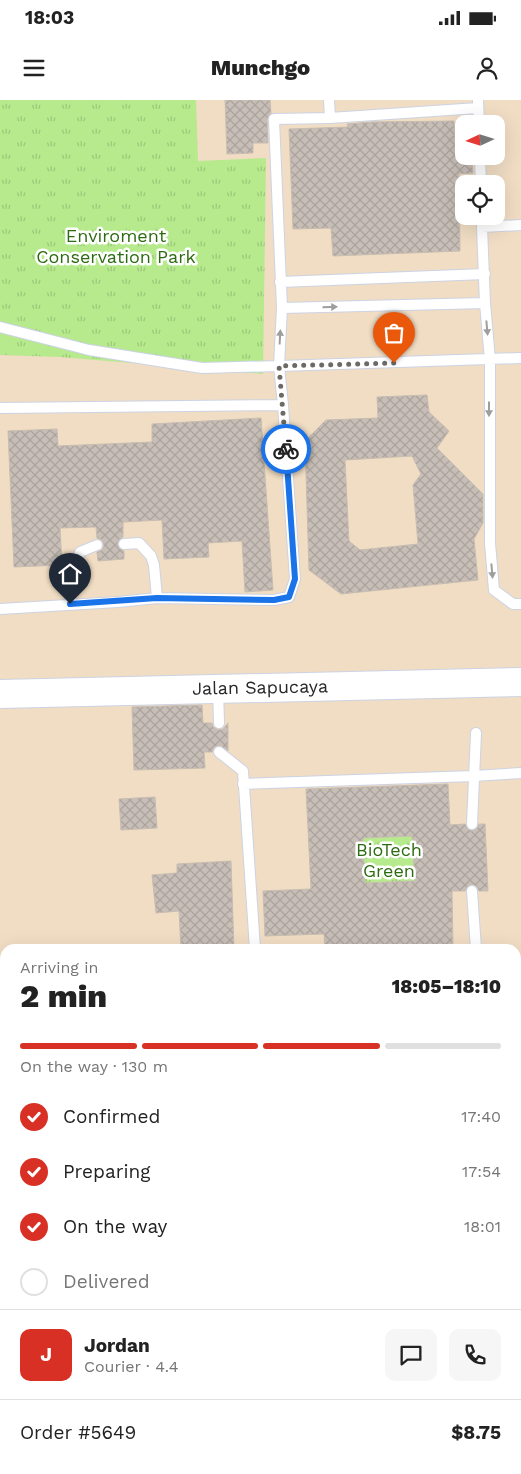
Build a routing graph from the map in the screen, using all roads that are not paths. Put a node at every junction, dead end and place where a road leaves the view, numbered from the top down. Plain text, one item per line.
1 (329, 100) edge
2 (478, 104) edge
3 (330, 118) junction
4 (505, 223) edge
5 (482, 225) edge
6 (521, 225) edge
7 (485, 274) junction
8 (280, 282) junction
9 (485, 303) junction
10 (282, 308) junction
11 (0, 327) edge
12 (521, 358) edge
13 (490, 360) junction
14 (279, 366) junction
15 (283, 405) junction
16 (0, 408) edge
17 (124, 544) dead end
18 (97, 545) dead end
19 (157, 598) junction
20 (70, 604) junction
21 (521, 604) edge
22 (0, 609) edge
23 (521, 682) edge
24 (218, 688) junction
25 (0, 694) edge
26 (219, 723) dead end
27 (476, 733) dead end
28 (219, 752) dead end
29 (521, 773) edge
30 (473, 776) junction
31 (243, 784) junction
32 (472, 824) dead end
33 (472, 891) dead end
34 (255, 944) edge
35 (476, 944) edge

1 - 3 lane
2 - 3 lane
3 - 8 lane
4 - 6 lane
5 - 7 lane
7 - 8 lane
7 - 9 lane
8 - 10 lane
10 -> 9 lane
9 -> 13 lane
14 -> 10 lane
11 - 14 lane
12 - 13 lane
13 - 14 lane
13 -> 21 lane
14 - 15 lane
15 - 16 lane
15 - 19 lane
17 - 19 lane
18 - 20 lane
19 - 20 lane
20 - 22 lane
23 - 24 street, Jalan Sapucaya
24 - 25 street, Jalan Sapucaya
24 - 26 lane
27 - 30 lane
28 - 31 lane
29 - 30 lane
30 - 31 lane
30 - 32 lane
31 - 34 lane
33 - 35 lane

